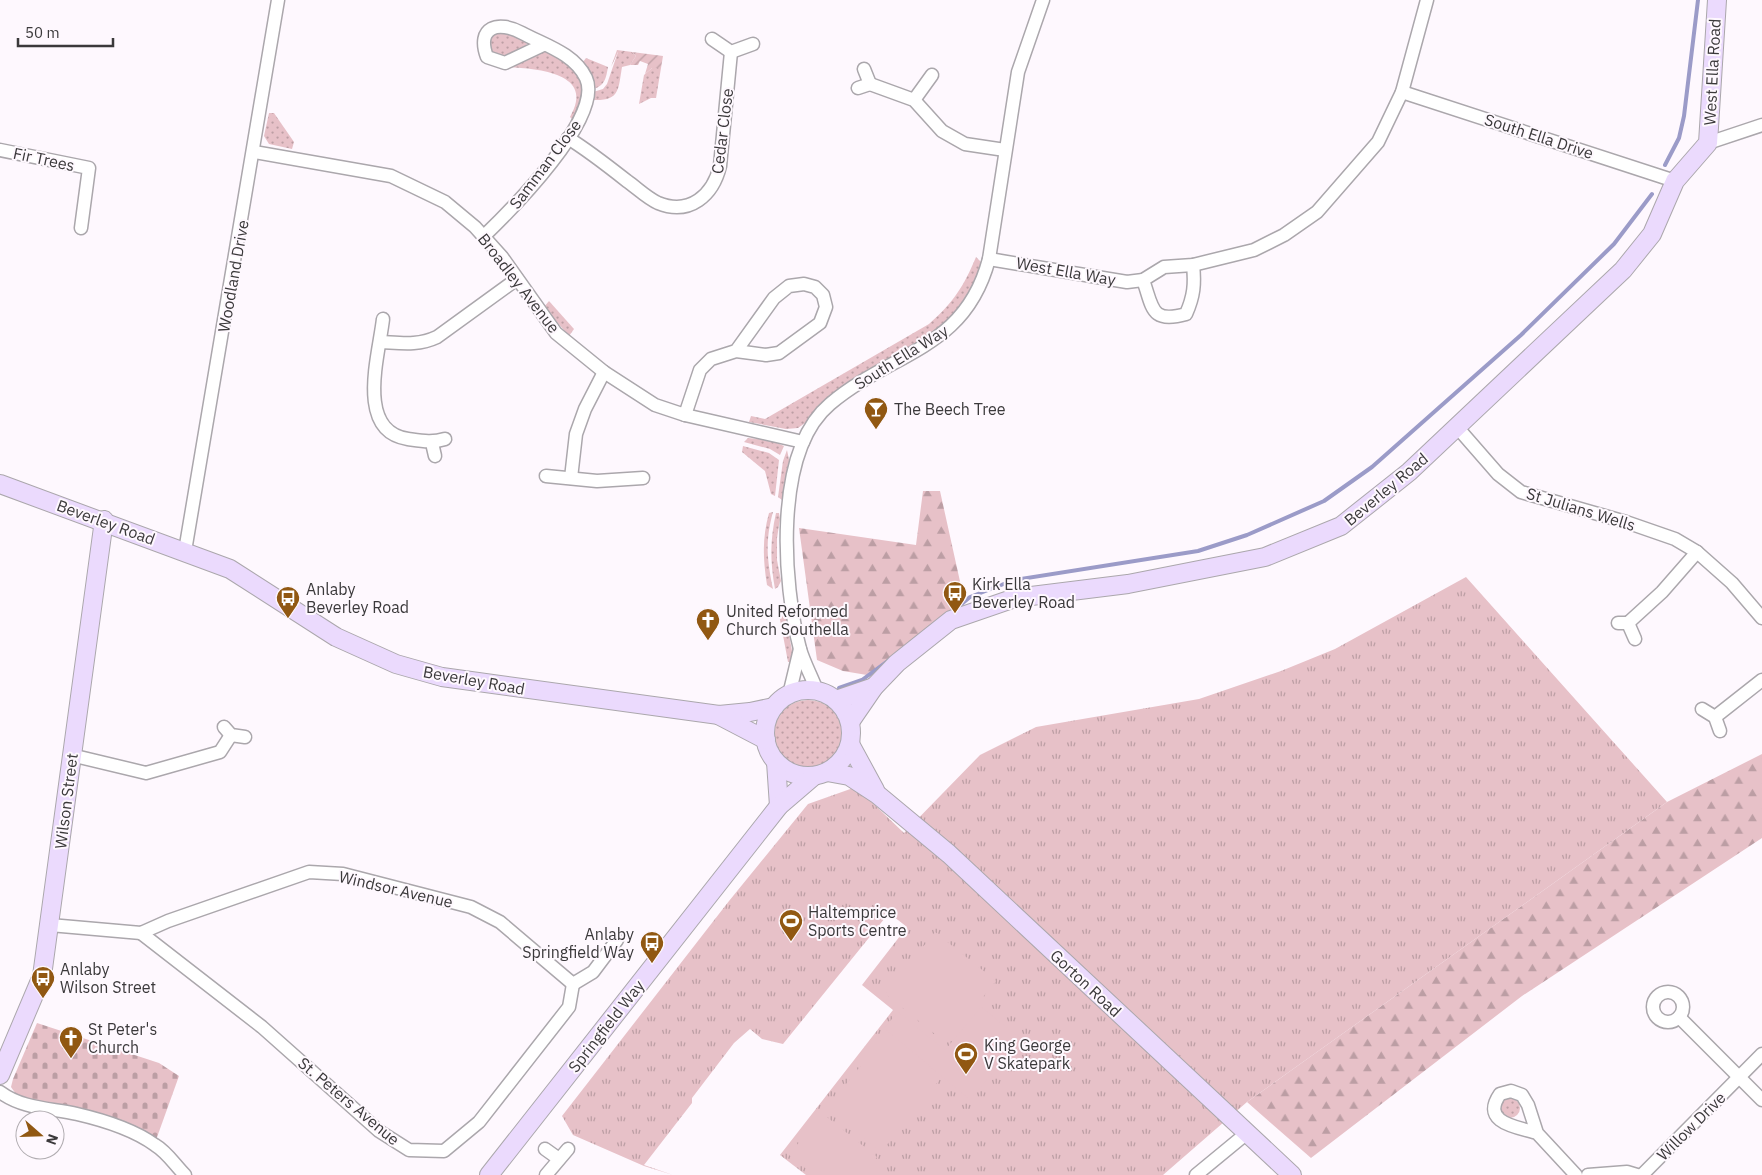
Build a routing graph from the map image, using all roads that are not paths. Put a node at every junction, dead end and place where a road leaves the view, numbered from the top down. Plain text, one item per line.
1 (278, 0) edge
2 (1043, 0) edge
3 (1428, 0) edge
4 (1717, 0) edge
5 (712, 39) dead end
6 (753, 44) dead end
7 (543, 45) dead end
8 (731, 52) junction
9 (864, 69) dead end
10 (932, 76) dead end
11 (1402, 92) junction
12 (914, 100) junction
13 (1762, 125) edge
14 (568, 138) junction
15 (1708, 143) junction
16 (0, 150) edge
17 (1005, 150) junction
18 (254, 152) junction
19 (1675, 181) junction
20 (81, 228) dead end
21 (484, 236) junction
22 (989, 259) junction
23 (1193, 265) junction
24 (517, 280) junction
25 (1143, 280) junction
26 (383, 319) dead end
27 (381, 342) junction
28 (736, 351) junction
29 (604, 372) junction
30 (685, 415) junction
31 (1457, 427) junction
32 (445, 439) dead end
33 (804, 442) junction
34 (432, 443) junction
35 (434, 456) dead end
36 (546, 476) dead end
37 (571, 478) junction
38 (643, 478) dead end
39 (0, 484) edge
40 (104, 520) junction
41 (186, 551) junction
42 (1697, 552) junction
43 (1762, 618) edge
44 (1635, 639) dead end
45 (800, 649) junction
46 (1762, 680) edge
47 (874, 687) junction
48 (817, 691) junction
49 (789, 695) junction
50 (836, 700) junction
51 (774, 707) junction
52 (1702, 709) dead end
53 (719, 716) junction
54 (1715, 717) junction
55 (850, 722) junction
56 (1720, 731) dead end
57 (245, 737) dead end
58 (766, 740) junction
59 (850, 744) junction
60 (72, 755) junction
61 (776, 762) junction
62 (821, 774) junction
63 (878, 795) junction
64 (779, 806) junction
65 (50, 924) junction
66 (141, 933) junction
67 (617, 940) dead end
68 (573, 984) junction
69 (1679, 1017) dead end
70 (1762, 1054) edge
71 (0, 1075) edge
72 (1739, 1077) junction
73 (0, 1092) edge
74 (1762, 1100) edge
75 (1246, 1133) junction
76 (1536, 1133) dead end
77 (545, 1149) dead end
78 (568, 1149) dead end
79 (559, 1159) junction
80 (185, 1175) edge
81 (489, 1175) edge
82 (546, 1175) edge
83 (1196, 1175) edge
84 (1292, 1175) edge
85 (1576, 1175) edge
86 (1588, 1175) edge
87 (1637, 1175) edge
88 (1642, 1175) edge

1 - 18 street, Woodland Drive
2 - 17 street, South Ella Way
3 - 11 street
4 - 15 main road, West Ella Road
5 - 8 street
6 - 8 street
7 - 14 street, Samman Close
8 - 14 street, Cedar Close
9 - 12 street
10 - 12 street
11 - 19 street, South Ella Drive
11 - 23 street
12 - 17 street
13 - 15 street
14 - 21 street, Samman Close
15 - 19 main road, Beverley Road
16 - 20 street, Fir Trees
17 - 22 street, South Ella Way
18 - 21 street, Broadley Avenue
18 - 41 street, Woodland Drive
19 - 31 main road, Beverley Road
21 - 24 street, Broadley Avenue
22 - 25 street, West Ella Way
22 - 33 street, South Ella Way
23 - 25 street
23 - 25 street
24 - 27 street
24 - 29 street, Broadley Avenue
26 - 27 street
27 - 34 street
28 - 28 street
28 - 30 street
29 - 30 street, Broadley Avenue
29 - 37 street
30 - 33 street, Broadley Avenue
31 - 42 street, St Julians Wells
31 - 47 main road, Beverley Road
32 - 34 street
33 - 45 street, South Ella Way
34 - 35 street
36 - 37 street
37 - 38 street
39 - 40 main road, Beverley Road
40 - 41 main road, Beverley Road
40 - 60 main road, Wilson Street
41 - 53 main road, Beverley Road
42 - 43 street, St Julians Wells
42 - 44 street
45 - 48 street, South Ella Way
45 - 49 street, South Ella Way
46 - 54 street
47 - 50 main road, Beverley Road
47 - 55 main road, Beverley Road
48 - 49 main road
48 - 50 main road
49 - 51 main road
50 - 55 main road
51 - 53 main road, Beverley Road
51 - 58 main road
52 - 54 street
53 - 58 main road, Beverley Road
54 - 56 street
55 - 59 main road
57 - 60 street
58 - 61 main road
59 - 62 main road
59 - 63 main road, Gorton Road
60 - 65 main road, Wilson Street
61 - 62 main road
61 - 64 main road
62 - 63 main road, Gorton Road
62 - 64 main road, Springfield Way
63 - 75 main road, Gorton Road
64 - 81 main road, Springfield Way
65 - 66 street, Windsor Avenue
65 - 71 main road, Wilson Street
66 - 68 street, Windsor Avenue
66 - 68 street, St. Peters Avenue
67 - 68 street
69 - 72 street
70 - 72 street, Willow Drive
72 - 74 street
72 - 88 street, Willow Drive
73 - 80 street
75 - 83 street
75 - 84 main road, Gorton Road
76 - 85 street
77 - 79 street
78 - 79 street
79 - 82 street
86 - 87 street

